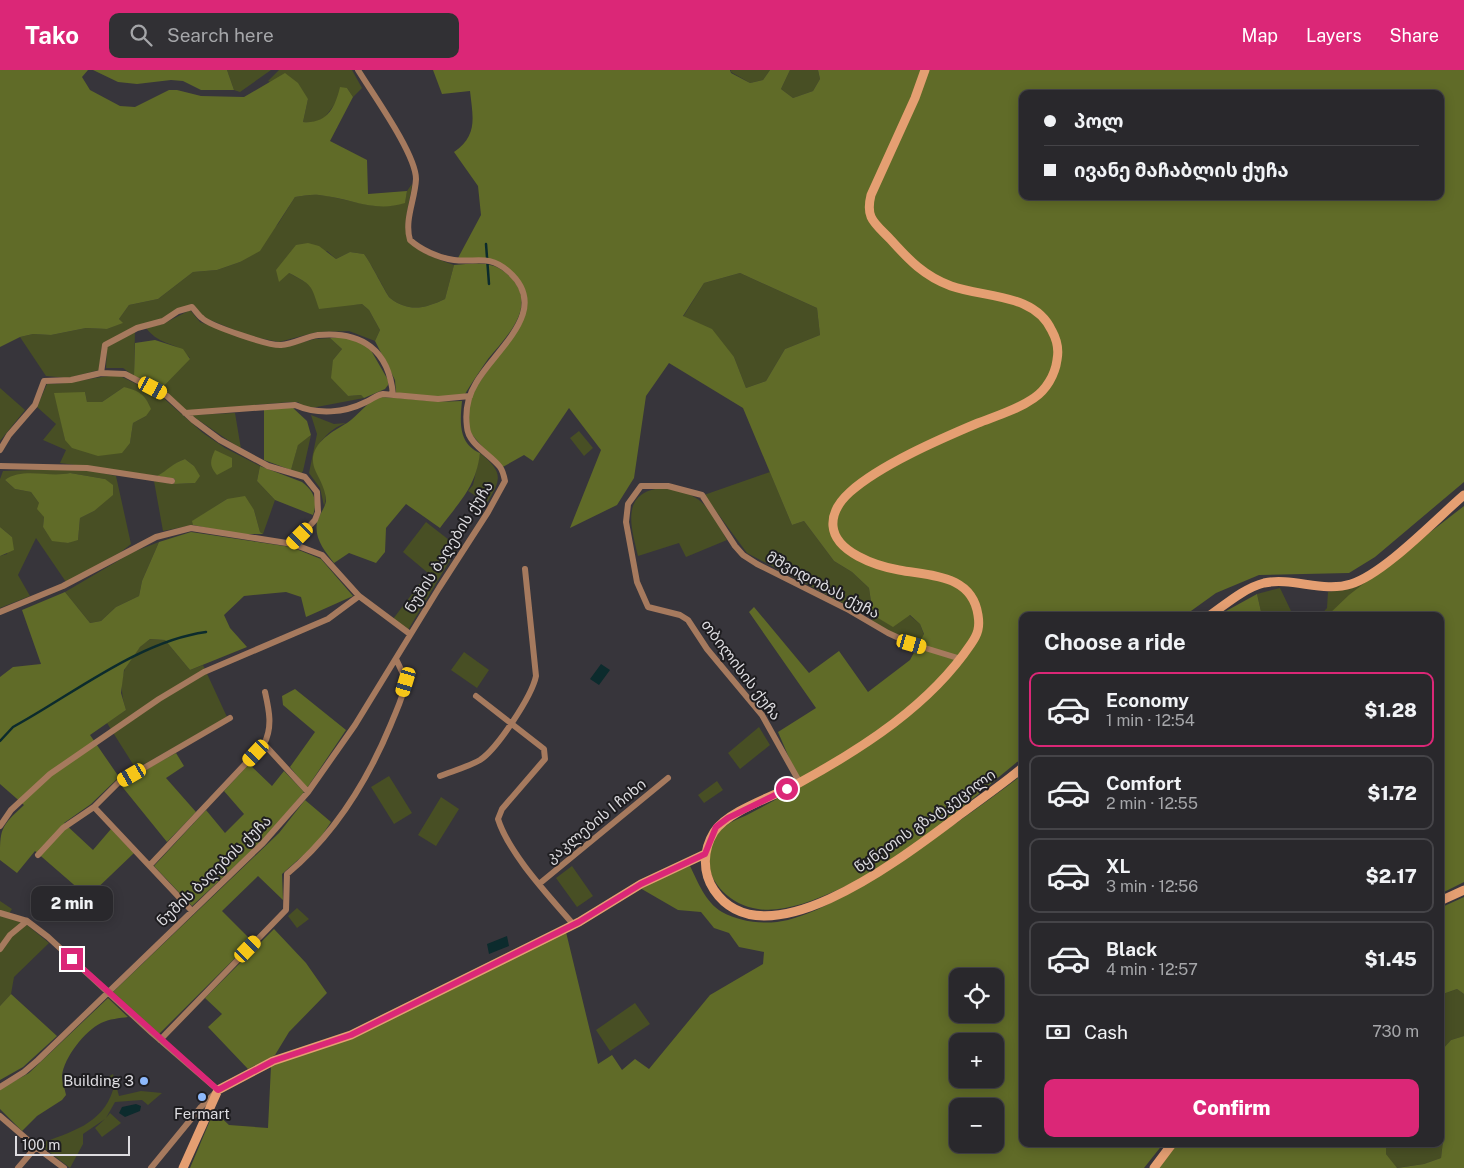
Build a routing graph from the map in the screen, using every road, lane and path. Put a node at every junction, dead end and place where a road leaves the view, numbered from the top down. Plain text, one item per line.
1 (358, 70) edge
2 (925, 70) edge
3 (101, 372) junction
4 (393, 395) junction
5 (470, 396) junction
6 (185, 413) junction
7 (0, 450) edge
8 (0, 466) edge
9 (172, 481) dead end
10 (702, 495) joint
11 (1464, 495) edge
12 (292, 544) junction
13 (525, 569) dead end
14 (359, 596) junction
15 (0, 612) edge
16 (1215, 612) edge
17 (410, 634) junction
18 (396, 659) junction
19 (961, 659) junction
20 (265, 692) dead end
21 (476, 696) dead end
22 (230, 718) dead end
23 (511, 723) junction
24 (264, 744) junction
25 (1019, 770) edge
26 (440, 776) dead end
27 (668, 778) dead end
28 (800, 782) junction
29 (308, 792) junction
30 (94, 807) junction
31 (0, 826) edge
32 (705, 854) junction
33 (38, 855) dead end
34 (150, 865) junction
35 (539, 884) junction
36 (1464, 890) edge
37 (1444, 899) edge
38 (192, 910) junction
39 (0, 913) edge
40 (27, 921) junction
41 (573, 924) junction
42 (0, 949) edge
43 (108, 993) junction
44 (160, 1040) junction
45 (0, 1086) edge
46 (218, 1090) junction
47 (0, 1116) edge
48 (36, 1147) junction
49 (1170, 1147) edge
50 (18, 1168) edge
51 (64, 1168) edge
52 (151, 1168) edge
53 (182, 1168) edge
54 (1154, 1168) edge

1 - 5 street, ნუშის ბაღების ქუჩა
2 - 19 main road
3 - 4 street
3 - 6 street
3 - 7 street
4 - 5 street
4 - 6 street
5 - 17 street, ნუშის ბაღების ქუჩა
6 - 12 street
8 - 9 street
10 - 19 street, მშვიდობას ქუჩა
10 - 28 street, თბილისის ქუჩა
11 - 16 main road
12 - 14 street
12 - 15 street
13 - 23 street
14 - 17 street
14 - 31 street
17 - 18 street, ნუშის ბაღების ქუჩა
18 - 29 street, ნუშის ბაღების ქუჩა
18 - 44 street
19 - 28 main road
20 - 24 street
21 - 23 street
22 - 30 street
23 - 26 street
23 - 35 street
24 - 29 street
24 - 34 street
25 - 32 main road, წყნეთის გზატკეცილი
27 - 35 street, კაკლების I ჩიხი
28 - 32 main road
29 - 38 street, ნუშის ბაღების ქუჩა
30 - 33 street
30 - 34 street
32 - 41 main road
34 - 38 street
35 - 41 street
36 - 37 main road
38 - 43 street, ნუშის ბაღების ქუჩა
39 - 40 street
40 - 42 street
40 - 43 street
41 - 46 main road
43 - 44 street
43 - 45 street, ნუშის ბაღების ქუჩა
44 - 46 street
46 - 52 street
46 - 53 main road
47 - 48 street
48 - 50 street
48 - 51 street
49 - 54 main road

